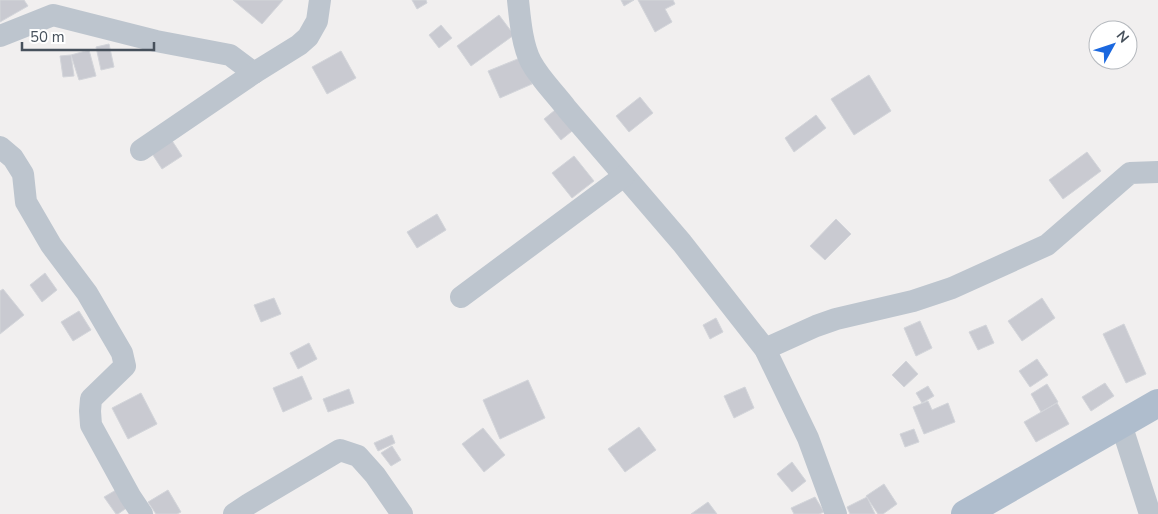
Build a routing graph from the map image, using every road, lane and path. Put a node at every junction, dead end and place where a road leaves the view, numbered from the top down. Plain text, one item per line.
1 (320, 0) edge
2 (518, 0) edge
3 (0, 36) edge
4 (254, 73) junction
5 (0, 147) edge
6 (141, 150) dead end
7 (1158, 172) edge
8 (624, 176) junction
9 (461, 297) dead end
10 (765, 349) junction
11 (1158, 403) edge
12 (1121, 424) junction
13 (142, 514) edge
14 (234, 514) edge
15 (402, 514) edge
16 (836, 514) edge
17 (965, 514) edge
18 (1150, 514) edge

1 - 4 street
2 - 8 street
3 - 4 street
4 - 6 street
5 - 13 street
7 - 10 street
8 - 9 street
8 - 10 street
10 - 16 street
11 - 12 main road
12 - 17 main road
12 - 18 street
14 - 15 street

